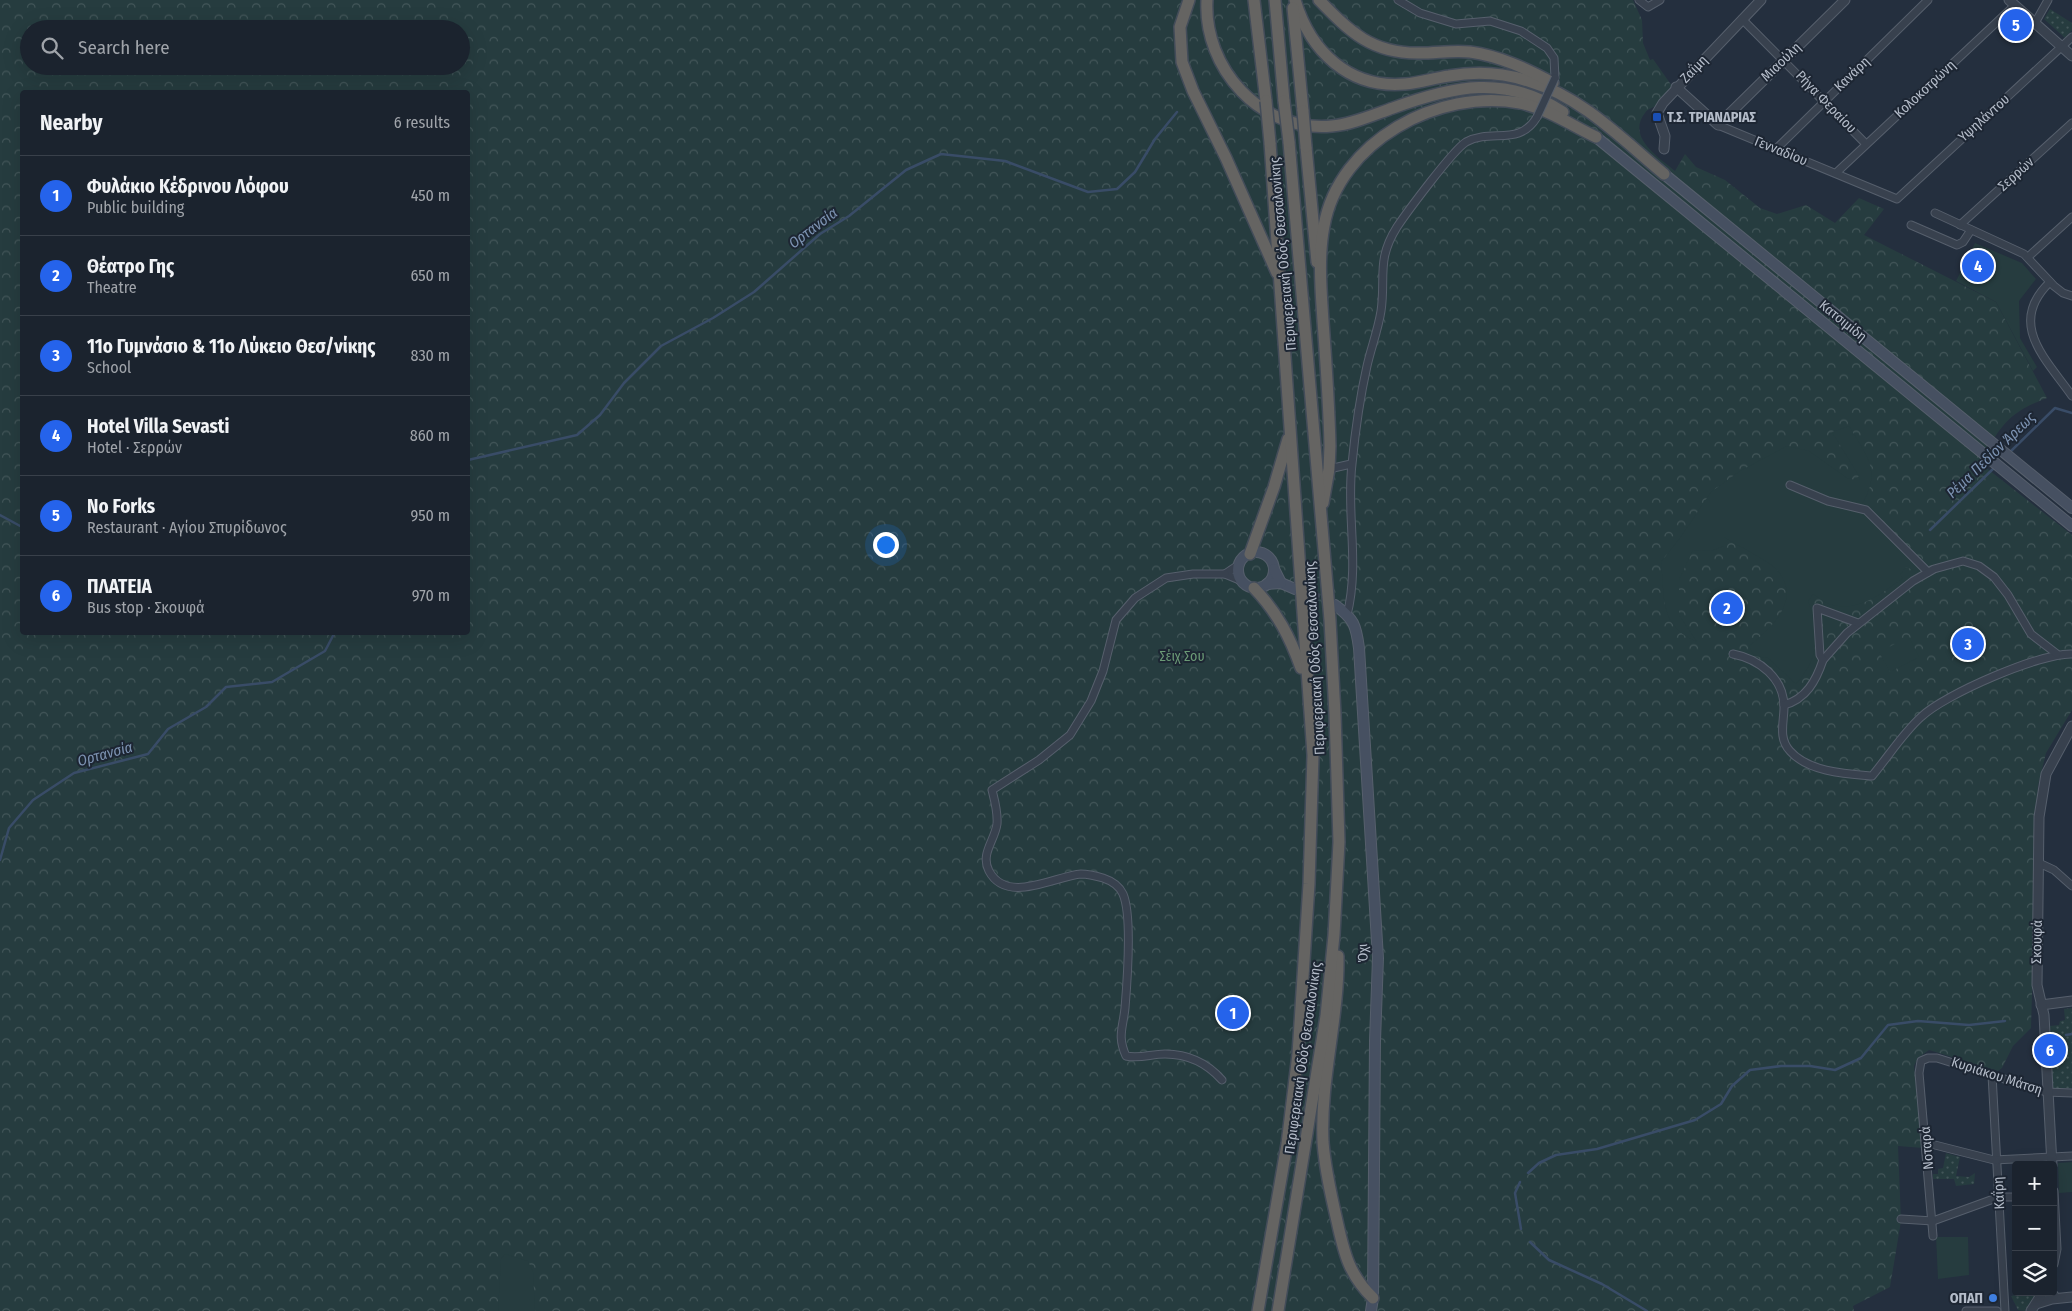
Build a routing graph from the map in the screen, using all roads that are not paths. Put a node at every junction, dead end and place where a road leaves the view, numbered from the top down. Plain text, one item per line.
1 (1207, 0) edge
2 (1254, 0) edge
3 (1276, 0) edge
4 (1294, 0) edge
5 (1319, 0) edge
6 (1398, 0) edge
7 (1639, 0) edge
8 (1660, 0) edge
9 (1761, 0) edge
10 (1845, 0) edge
11 (1928, 0) edge
12 (2048, 0) edge
13 (2012, 2) edge
14 (1186, 5) edge
15 (1742, 19) junction
16 (2035, 23) junction
17 (2072, 38) edge
18 (2062, 47) junction
19 (2072, 56) edge
20 (1783, 60) junction
21 (1676, 87) junction
22 (1825, 101) junction
23 (1597, 119) junction
24 (2072, 123) edge
25 (1718, 125) junction
26 (1596, 137) junction
27 (1866, 144) junction
28 (1664, 149) dead end
29 (1776, 149) junction
30 (1836, 173) junction
31 (1664, 174) joint
32 (1896, 199) joint
33 (1935, 214) dead end
34 (2072, 217) edge
35 (1912, 224) dead end
36 (1960, 225) junction
37 (1971, 230) junction
38 (2028, 258) junction
39 (2050, 282) junction
40 (1281, 283) junction
41 (1321, 286) junction
42 (2072, 296) edge
43 (2072, 396) edge
44 (1290, 430) junction
45 (1351, 464) junction
46 (1328, 469) junction
47 (1790, 486) dead end
48 (2072, 508) edge
49 (1321, 512) junction
50 (2072, 526) edge
51 (1250, 554) junction
52 (1240, 564) junction
53 (1274, 569) junction
54 (1928, 572) junction
55 (1225, 574) junction
56 (1242, 581) junction
57 (1281, 583) junction
58 (1267, 584) junction
59 (1254, 588) junction
60 (1295, 589) tunnel mouth
61 (1334, 605) tunnel mouth
62 (1348, 614) junction
63 (1858, 623) junction
64 (1733, 654) dead end
65 (2057, 654) junction
66 (2072, 654) edge
67 (1823, 660) junction
68 (1306, 682) junction
69 (1784, 705) junction
70 (2072, 726) edge
71 (2038, 863) junction
72 (2072, 886) edge
73 (1334, 935) junction
74 (2072, 1001) edge
75 (2041, 1005) junction
76 (1922, 1060) joint
77 (1992, 1075) junction
78 (1222, 1080) dead end
79 (2048, 1093) junction
80 (2072, 1093) edge
81 (1927, 1143) junction
82 (2072, 1156) edge
83 (1997, 1161) junction
84 (2012, 1161) edge
85 (2051, 1161) edge
86 (2012, 1197) edge
87 (1999, 1198) junction
88 (2054, 1206) edge
89 (1901, 1219) dead end
90 (1932, 1221) junction
91 (1934, 1236) dead end
92 (2055, 1251) edge
93 (2057, 1295) edge
94 (2042, 1296) edge
95 (2053, 1296) edge
96 (2072, 1297) edge
97 (1373, 1298) junction
98 (2034, 1309) edge
99 (1258, 1311) edge
100 (1278, 1311) edge
101 (1371, 1311) edge
102 (1966, 1311) edge
103 (1997, 1311) edge
104 (2006, 1311) edge

1 - 26 highway
2 - 40 highway, Περιφερειακή Οδός Θεσσαλονίκης, bridge
3 - 49 highway, Περιφερειακή Οδός Θεσσαλονίκης, bridge
4 - 23 highway
4 - 41 highway, bridge
5 - 23 highway
6 - 45 street, bridge
7 - 8 street
9 - 15 street, Ζαΐμη
10 - 20 street, Μιαούλη
11 - 22 street, Κανάρη
12 - 16 street
13 - 16 street
13 - 27 street, Κολοκοτρώνη
14 - 40 highway
15 - 20 street, Ρήγα Φεραίου
15 - 21 street, Ζαΐμη
16 - 18 street
17 - 18 street, Υψηλάντου
18 - 19 street
18 - 32 street, Υψηλάντου
20 - 22 street, Ρήγα Φεραίου
20 - 25 street, Μιαούλη
21 - 25 street, Γενναδίου
21 - 28 street, Ζαΐμη
22 - 27 street, Ρήγα Φεραίου
22 - 29 street, Κανάρη
23 - 31 highway
24 - 36 street, Σερρών
25 - 29 street, Γενναδίου
26 - 41 highway
26 - 50 main road, Κατσιμίδη
27 - 30 street, Κολοκοτρώνη
29 - 30 street, Γενναδίου
30 - 32 street, Γενναδίου
31 - 48 main road, Κατσιμίδη
33 - 36 street
34 - 38 street
35 - 37 street
36 - 37 street
37 - 38 street
38 - 39 street
39 - 42 street
39 - 43 street
40 - 44 highway, Περιφερειακή Οδός Θεσσαλονίκης
41 - 46 highway
44 - 51 highway
44 - 68 highway, Περιφερειακή Οδός Θεσσαλονίκης
45 - 46 street
45 - 62 street
46 - 49 highway
47 - 54 street
49 - 73 highway, Περιφερειακή Οδός Θεσσαλονίκης
51 - 52 main road
51 - 53 main road
52 - 55 street
52 - 56 main road
53 - 57 main road
53 - 58 main road
54 - 63 street
54 - 65 street
55 - 56 street
55 - 78 street
56 - 59 main road
57 - 58 main road
57 - 60 main road
58 - 59 main road
59 - 68 highway
61 - 62 main road
62 - 97 main road, Όχι
63 - 67 street
63 - 67 street
64 - 69 street
65 - 66 street
65 - 69 street
67 - 69 street
68 - 99 highway, Περιφερειακή Οδός Θεσσαλονίκης
70 - 71 street, Σκουφά
71 - 72 street
71 - 75 street, Σκουφά
73 - 97 highway
73 - 100 highway, Περιφερειακή Οδός Θεσσαλονίκης
74 - 75 street
75 - 79 street, Σκουφά
76 - 77 street, Κυριάκου Μάτση
76 - 81 street, Νοταρά
77 - 79 street, Κυριάκου Μάτση
77 - 83 street, Καΐρη
79 - 80 street, Κυριάκου Μάτση
79 - 85 street, Σκουφά
81 - 83 street
81 - 90 street, Νοταρά
82 - 85 street
83 - 84 street
83 - 87 street, Καΐρη
86 - 87 street
87 - 90 street
87 - 104 street, Καΐρη
88 - 92 street
89 - 90 street
90 - 91 street, Νοταρά
93 - 96 street
94 - 98 street
95 - 98 street
97 - 101 main road, Όχι
102 - 103 street

